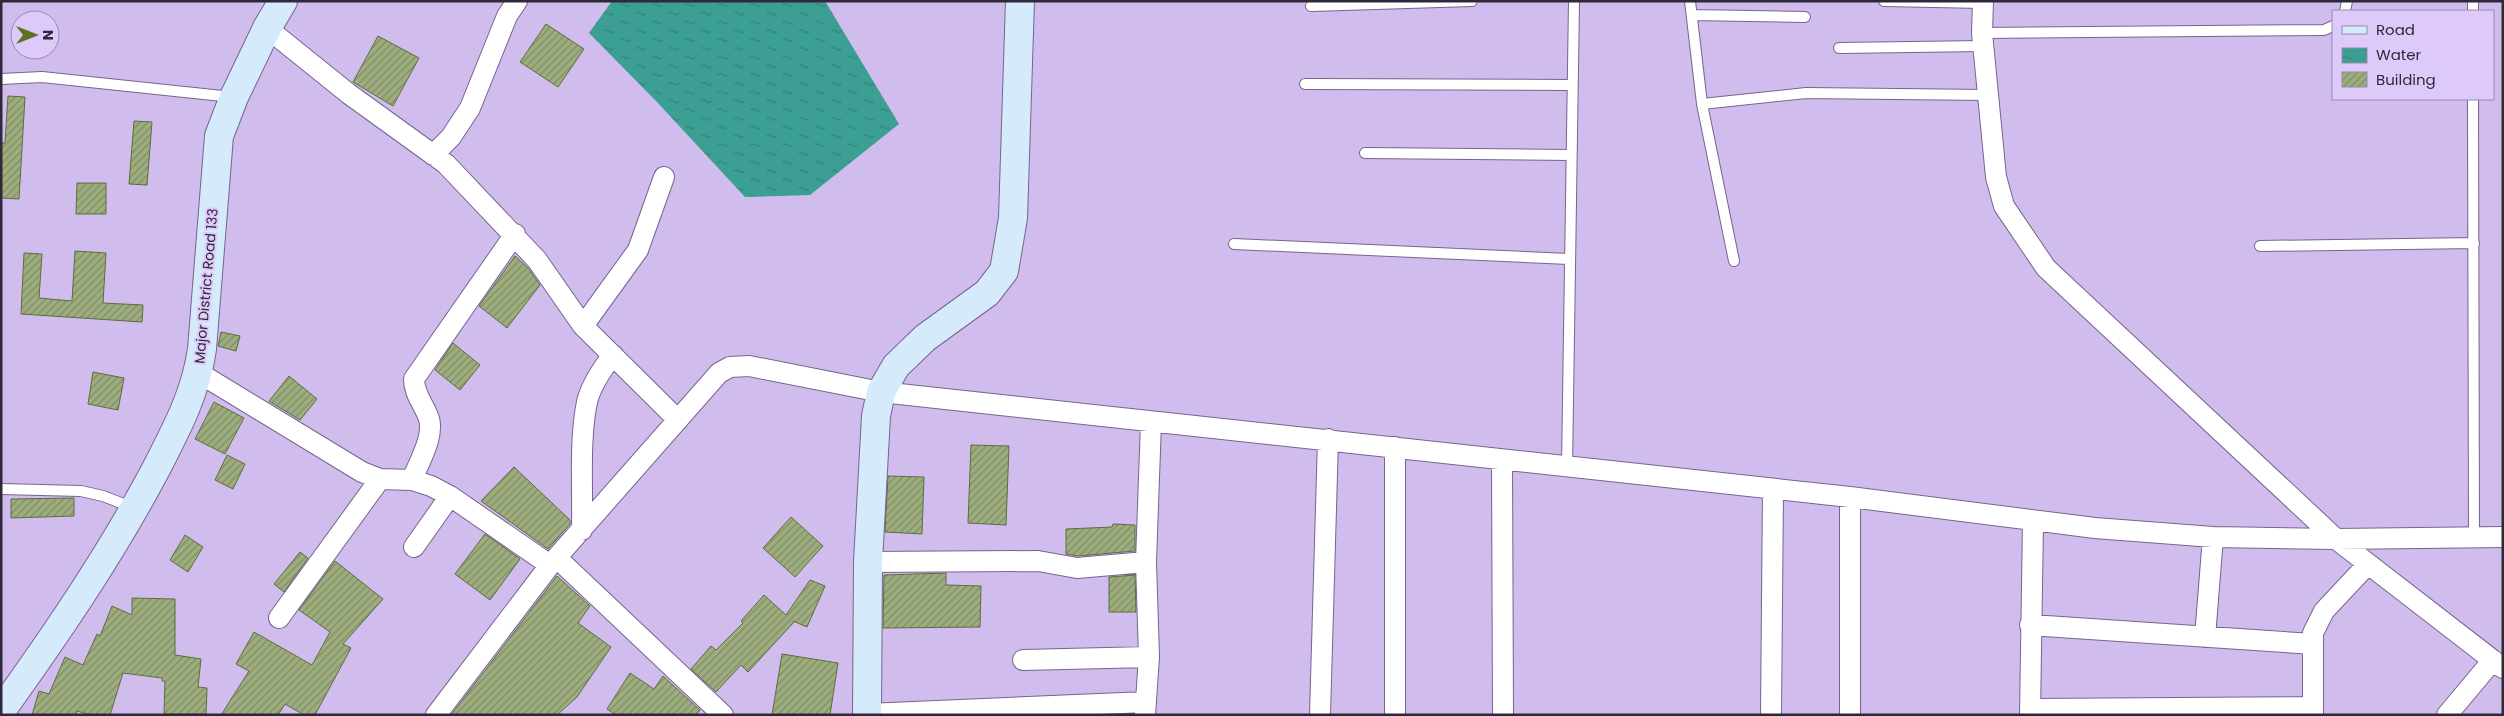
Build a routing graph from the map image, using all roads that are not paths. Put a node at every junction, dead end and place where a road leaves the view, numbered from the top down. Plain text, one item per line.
1 (283, 1) edge
2 (517, 1) edge
3 (1020, 1) edge
4 (1472, 1) edge
5 (1574, 1) edge
6 (1690, 1) edge
7 (1884, 1) edge
8 (1983, 2) edge
9 (1311, 6) dead end
10 (1692, 15) junction
11 (1804, 17) dead end
12 (2332, 26) edge
13 (267, 28) junction
14 (1982, 40) junction
15 (1839, 48) dead end
16 (1, 79) edge
17 (1305, 84) dead end
18 (1572, 85) junction
19 (1987, 94) junction
20 (234, 97) junction
21 (2473, 100) edge
22 (1702, 104) junction
23 (1365, 153) dead end
24 (433, 155) junction
25 (1570, 155) junction
26 (664, 177) dead end
27 (515, 234) junction
28 (2474, 243) junction
29 (1234, 244) dead end
30 (2260, 246) dead end
31 (1569, 259) junction
32 (1734, 261) dead end
33 (583, 326) junction
34 (613, 355) junction
35 (199, 372) junction
36 (881, 392) junction
37 (678, 420) junction
38 (1151, 422) junction
39 (1328, 439) junction
40 (1395, 447) junction
41 (1502, 460) junction
42 (1566, 467) junction
43 (380, 479) junction
44 (412, 480) junction
45 (1, 489) edge
46 (1772, 490) junction
47 (450, 496) junction
48 (1850, 497) junction
49 (135, 509) junction
50 (2033, 521) junction
51 (582, 530) junction
52 (2213, 537) junction
53 (2474, 537) junction
54 (2503, 537) edge
55 (2336, 539) junction
56 (414, 547) dead end
57 (554, 562) junction
58 (868, 562) junction
59 (1146, 562) junction
60 (2368, 564) junction
61 (279, 618) dead end
62 (2030, 625) junction
63 (2205, 637) junction
64 (2313, 644) junction
65 (1149, 657) junction
66 (1023, 660) dead end
67 (2498, 664) edge
68 (1145, 708) edge
69 (1, 711) edge
70 (2313, 711) edge
71 (2030, 712) edge
72 (2096, 712) edge
73 (934, 713) edge
74 (436, 715) edge
75 (723, 715) edge
76 (867, 715) edge
77 (1320, 715) edge
78 (1396, 715) edge
79 (1503, 715) edge
80 (1771, 715) edge
81 (1850, 715) edge
82 (2446, 715) edge

1 - 13 main road, Major District Road 133
2 - 24 street
3 - 36 main road
4 - 9 lane
5 - 18 lane
6 - 10 lane
7 - 8 lane
8 - 14 street
10 - 11 lane
10 - 22 lane
12 - 14 lane
13 - 20 main road, Major District Road 133
13 - 24 street
14 - 15 lane
14 - 19 street
16 - 20 lane
17 - 18 lane
18 - 25 lane
19 - 22 lane
19 - 55 street
20 - 35 main road, Major District Road 133
21 - 28 lane
22 - 32 lane
23 - 25 lane
24 - 27 street
25 - 31 lane
26 - 33 street
27 - 33 street
27 - 44 street
28 - 30 lane
28 - 53 lane
29 - 31 lane
31 - 42 lane
33 - 34 street
34 - 37 street
34 - 51 street
35 - 43 street
35 - 49 main road, Major District Road 133
36 - 37 street
36 - 38 street
36 - 58 main road
37 - 51 street
38 - 39 street
38 - 59 street
39 - 40 street
39 - 77 street
40 - 41 street
40 - 78 street
41 - 42 street
41 - 79 street
42 - 46 street
43 - 44 street
43 - 61 street
44 - 47 street
45 - 49 lane
46 - 48 street
46 - 80 street
47 - 56 street
47 - 57 street
48 - 50 street
48 - 81 street
49 - 69 main road, Major District Road 133
50 - 52 street
50 - 62 street
51 - 57 street
52 - 55 street
52 - 63 street
53 - 54 street
53 - 55 street
55 - 60 street
57 - 74 street
57 - 75 street
58 - 59 street
58 - 76 main road
59 - 65 street
60 - 64 street
60 - 67 street
62 - 63 street
62 - 71 street
63 - 64 street
64 - 70 street
65 - 66 street
65 - 68 street
67 - 82 street
68 - 73 street
70 - 72 street
71 - 72 street
73 - 76 street

